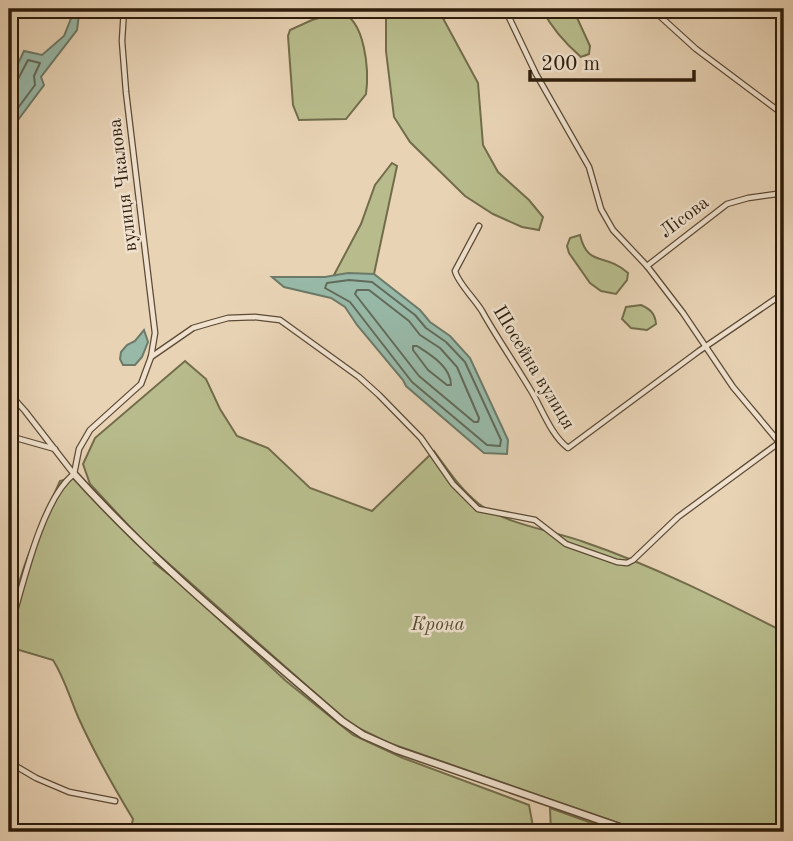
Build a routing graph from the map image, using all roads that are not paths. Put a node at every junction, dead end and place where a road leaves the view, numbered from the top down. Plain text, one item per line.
1 (124, 9) edge
2 (505, 9) edge
3 (652, 9) edge
4 (784, 115) edge
5 (784, 194) edge
6 (479, 226) dead end
7 (647, 266) junction
8 (784, 293) edge
9 (706, 347) junction
10 (151, 357) junction
11 (9, 393) edge
12 (9, 436) edge
13 (781, 441) edge
14 (784, 448) edge
15 (55, 449) junction
16 (74, 474) junction
17 (9, 632) edge
18 (9, 762) edge
19 (115, 802) dead end
20 (634, 832) edge

1 - 10 street, вулиця Чкалова
2 - 7 street
3 - 4 street
5 - 7 street, Лісова
6 - 9 street, Шосейна вулиця
7 - 9 street
8 - 9 street, Шосейна вулиця
9 - 13 street
10 - 13 street
10 - 16 street, вулиця Чкалова
11 - 15 street
12 - 15 street
13 - 14 street
15 - 16 street
16 - 17 street, вулиця Чкалова
16 - 20 street
18 - 19 street

